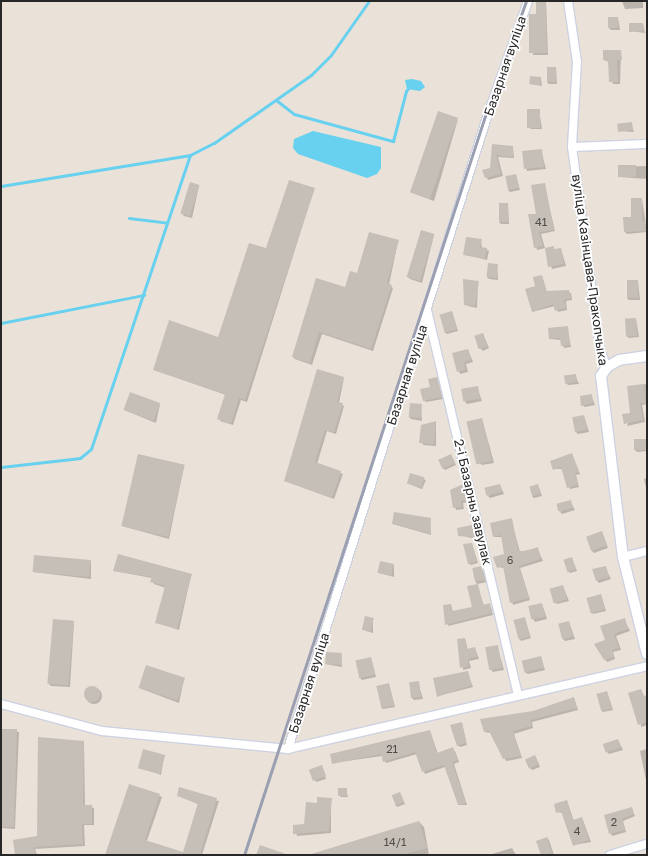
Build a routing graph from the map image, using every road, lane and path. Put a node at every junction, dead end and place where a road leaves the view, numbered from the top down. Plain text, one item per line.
1 (528, 1) edge
2 (568, 1) edge
3 (647, 144) edge
4 (572, 146) junction
5 (427, 310) junction
6 (647, 356) edge
7 (607, 367) junction
8 (647, 551) edge
9 (623, 557) junction
10 (647, 654) edge
11 (647, 666) edge
12 (518, 695) junction
13 (1, 704) edge
14 (288, 749) junction
15 (647, 844) edge
16 (610, 855) edge

1 - 5 street, Базарная вуліца
2 - 4 street, вуліца Казінцава-Пракопчыка
3 - 4 street
4 - 7 street, вуліца Казінцава-Пракопчыка
5 - 12 street, 2-і Базарны завулак
5 - 14 street, Базарная вуліца
6 - 7 street
7 - 9 street, вуліца Казінцава-Пракопчыка
8 - 9 street
9 - 10 street, вуліца Казінцава-Пракопчыка
11 - 12 street, Базарная вуліца
12 - 14 street, Базарная вуліца
13 - 14 street, Базарная вуліца
15 - 16 street

